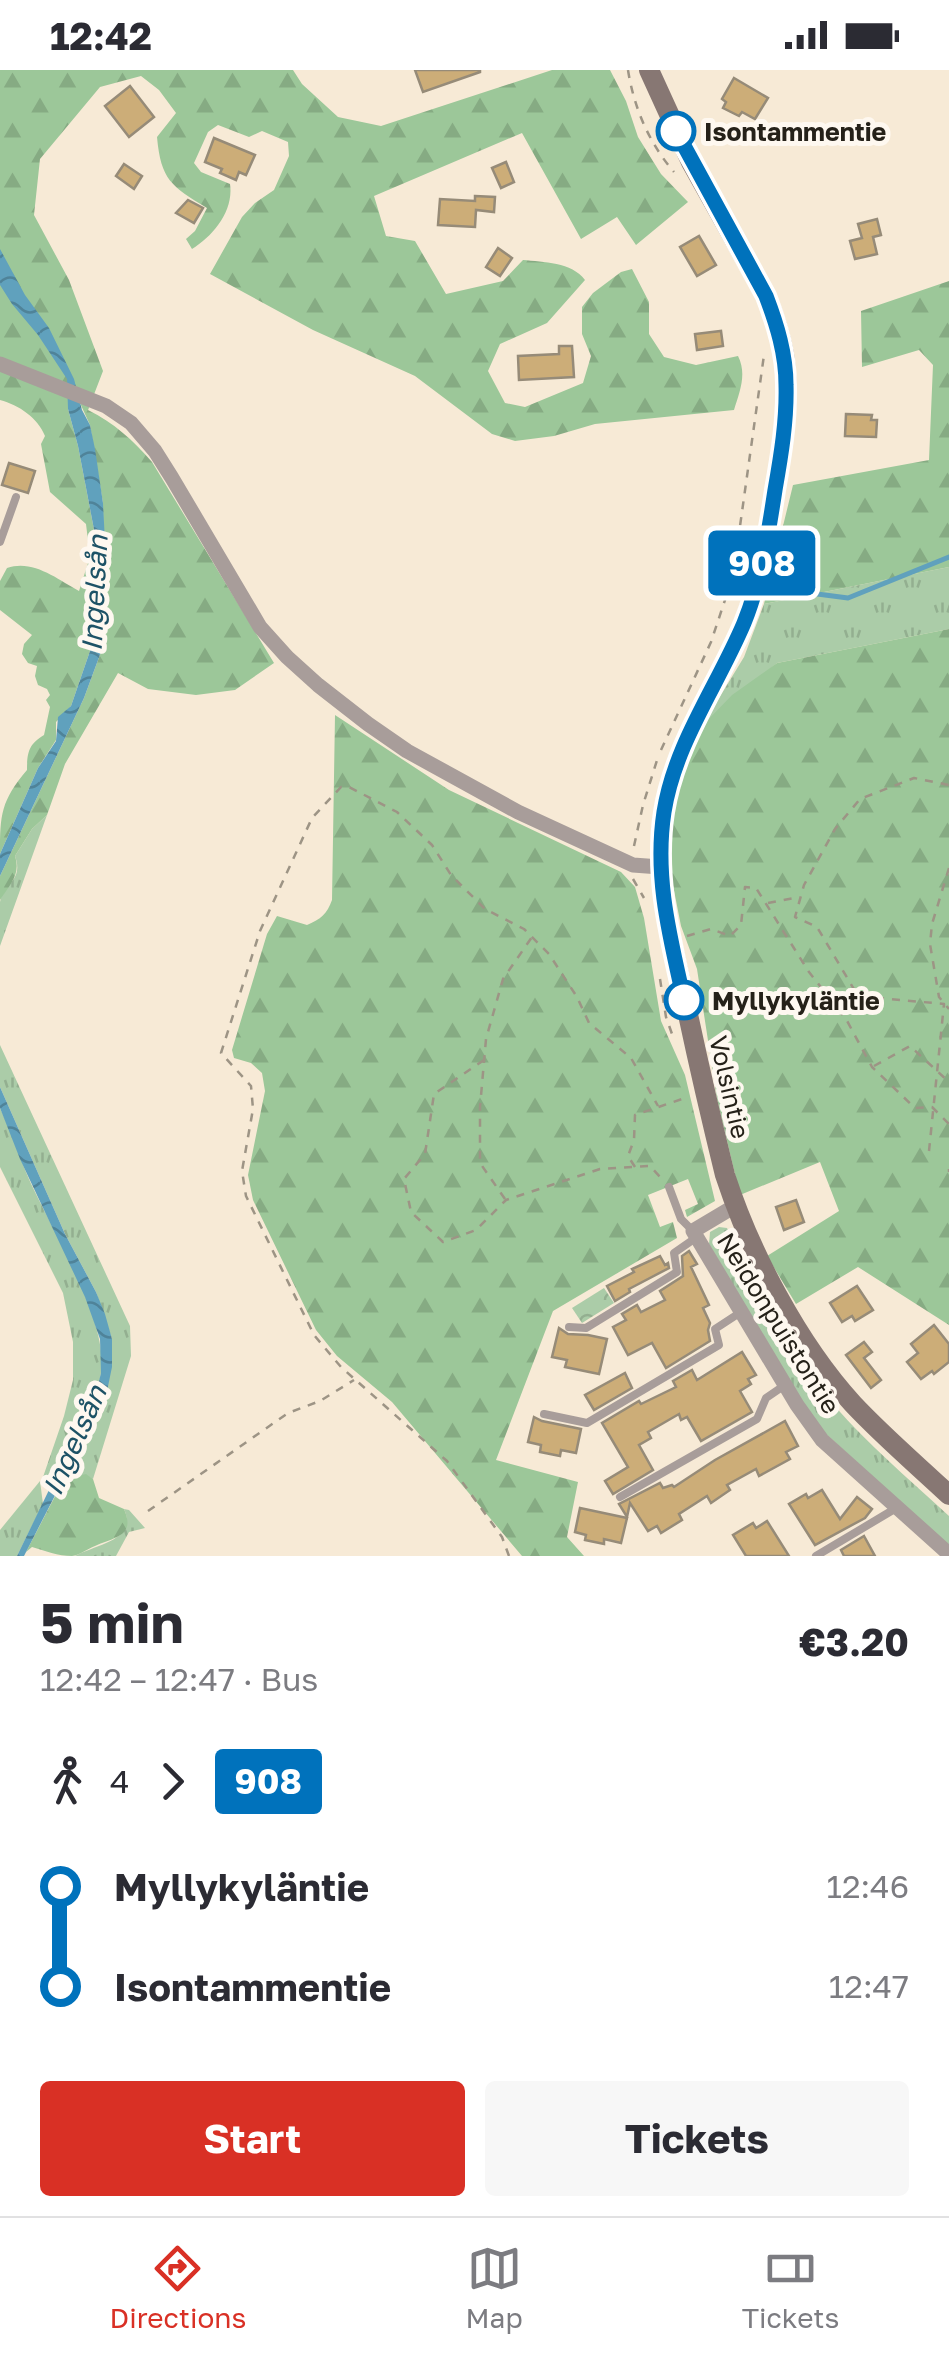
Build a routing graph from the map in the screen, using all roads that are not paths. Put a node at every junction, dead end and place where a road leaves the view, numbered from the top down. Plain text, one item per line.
1 (649, 70) edge
2 (0, 364) edge
3 (16, 497) dead end
4 (0, 542) edge
5 (660, 867) junction
6 (669, 1187) road end
7 (735, 1206) junction
8 (695, 1234) junction
9 (741, 1312) junction
10 (569, 1327) dead end
11 (785, 1386) junction
12 (544, 1414) dead end
13 (949, 1495) edge
14 (620, 1497) dead end
15 (898, 1507) junction
16 (949, 1554) edge
17 (816, 1556) edge

1 - 5 street, Volsintie
2 - 5 street
3 - 4 lane
5 - 7 street, Volsintie
6 - 8 lane
7 - 8 street, Neidonpuistontie
7 - 13 street, Volsintie
8 - 9 street, Neidonpuistontie
8 - 10 lane
9 - 11 street, Neidonpuistontie
9 - 12 lane
11 - 14 lane
11 - 15 street, Neidonpuistontie
15 - 16 street, Neidonpuistontie
15 - 17 lane

